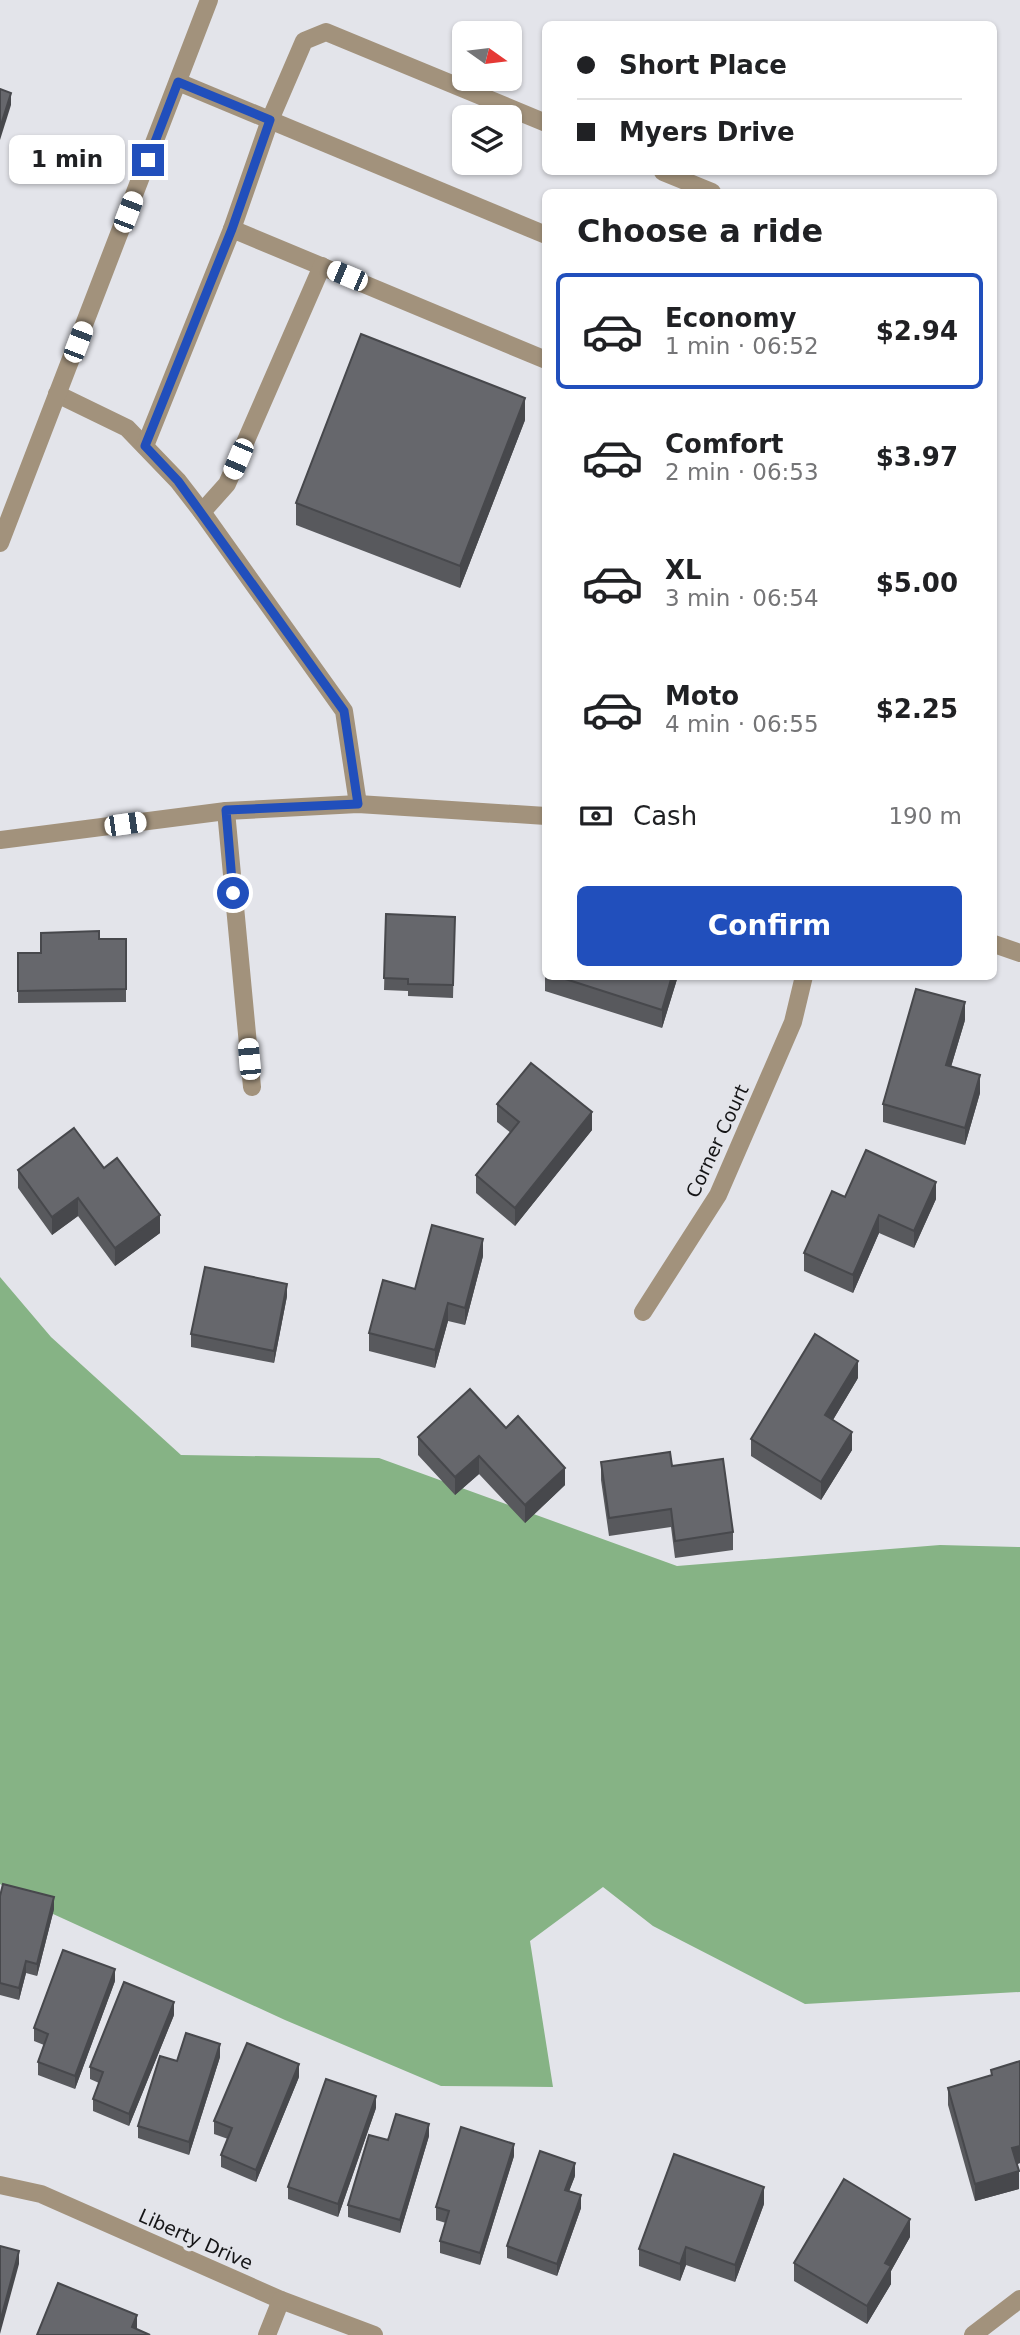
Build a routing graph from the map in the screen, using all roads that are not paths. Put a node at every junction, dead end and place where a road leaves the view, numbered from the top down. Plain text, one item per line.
1 (209, 0) edge
2 (178, 82) junction
3 (270, 120) junction
4 (542, 121) edge
5 (670, 175) edge
6 (705, 189) edge
7 (232, 229) junction
8 (542, 233) edge
9 (323, 266) junction
10 (542, 358) edge
11 (57, 394) junction
12 (145, 446) junction
13 (202, 512) junction
14 (0, 543) edge
15 (358, 804) junction
16 (226, 810) junction
17 (542, 816) edge
18 (0, 840) edge
19 (997, 945) edge
20 (1020, 953) edge
21 (803, 980) edge
22 (252, 1087) dead end
23 (643, 1312) dead end
24 (0, 2185) edge
25 (1020, 2299) edge
26 (281, 2300) junction
27 (267, 2335) edge
28 (374, 2335) edge
29 (973, 2335) edge

1 - 2 street
2 - 3 street
2 - 11 street
3 - 4 street
3 - 7 street
3 - 8 street
5 - 6 street
7 - 9 street
7 - 12 street
9 - 10 street
9 - 13 street
11 - 12 street
11 - 14 street
12 - 13 street
13 - 15 street
15 - 16 street
15 - 17 street
16 - 18 street
16 - 22 street
19 - 20 street
21 - 23 street, Corner Court
24 - 26 street, Liberty Drive
25 - 29 street
26 - 27 street
26 - 28 street, Liberty Drive

